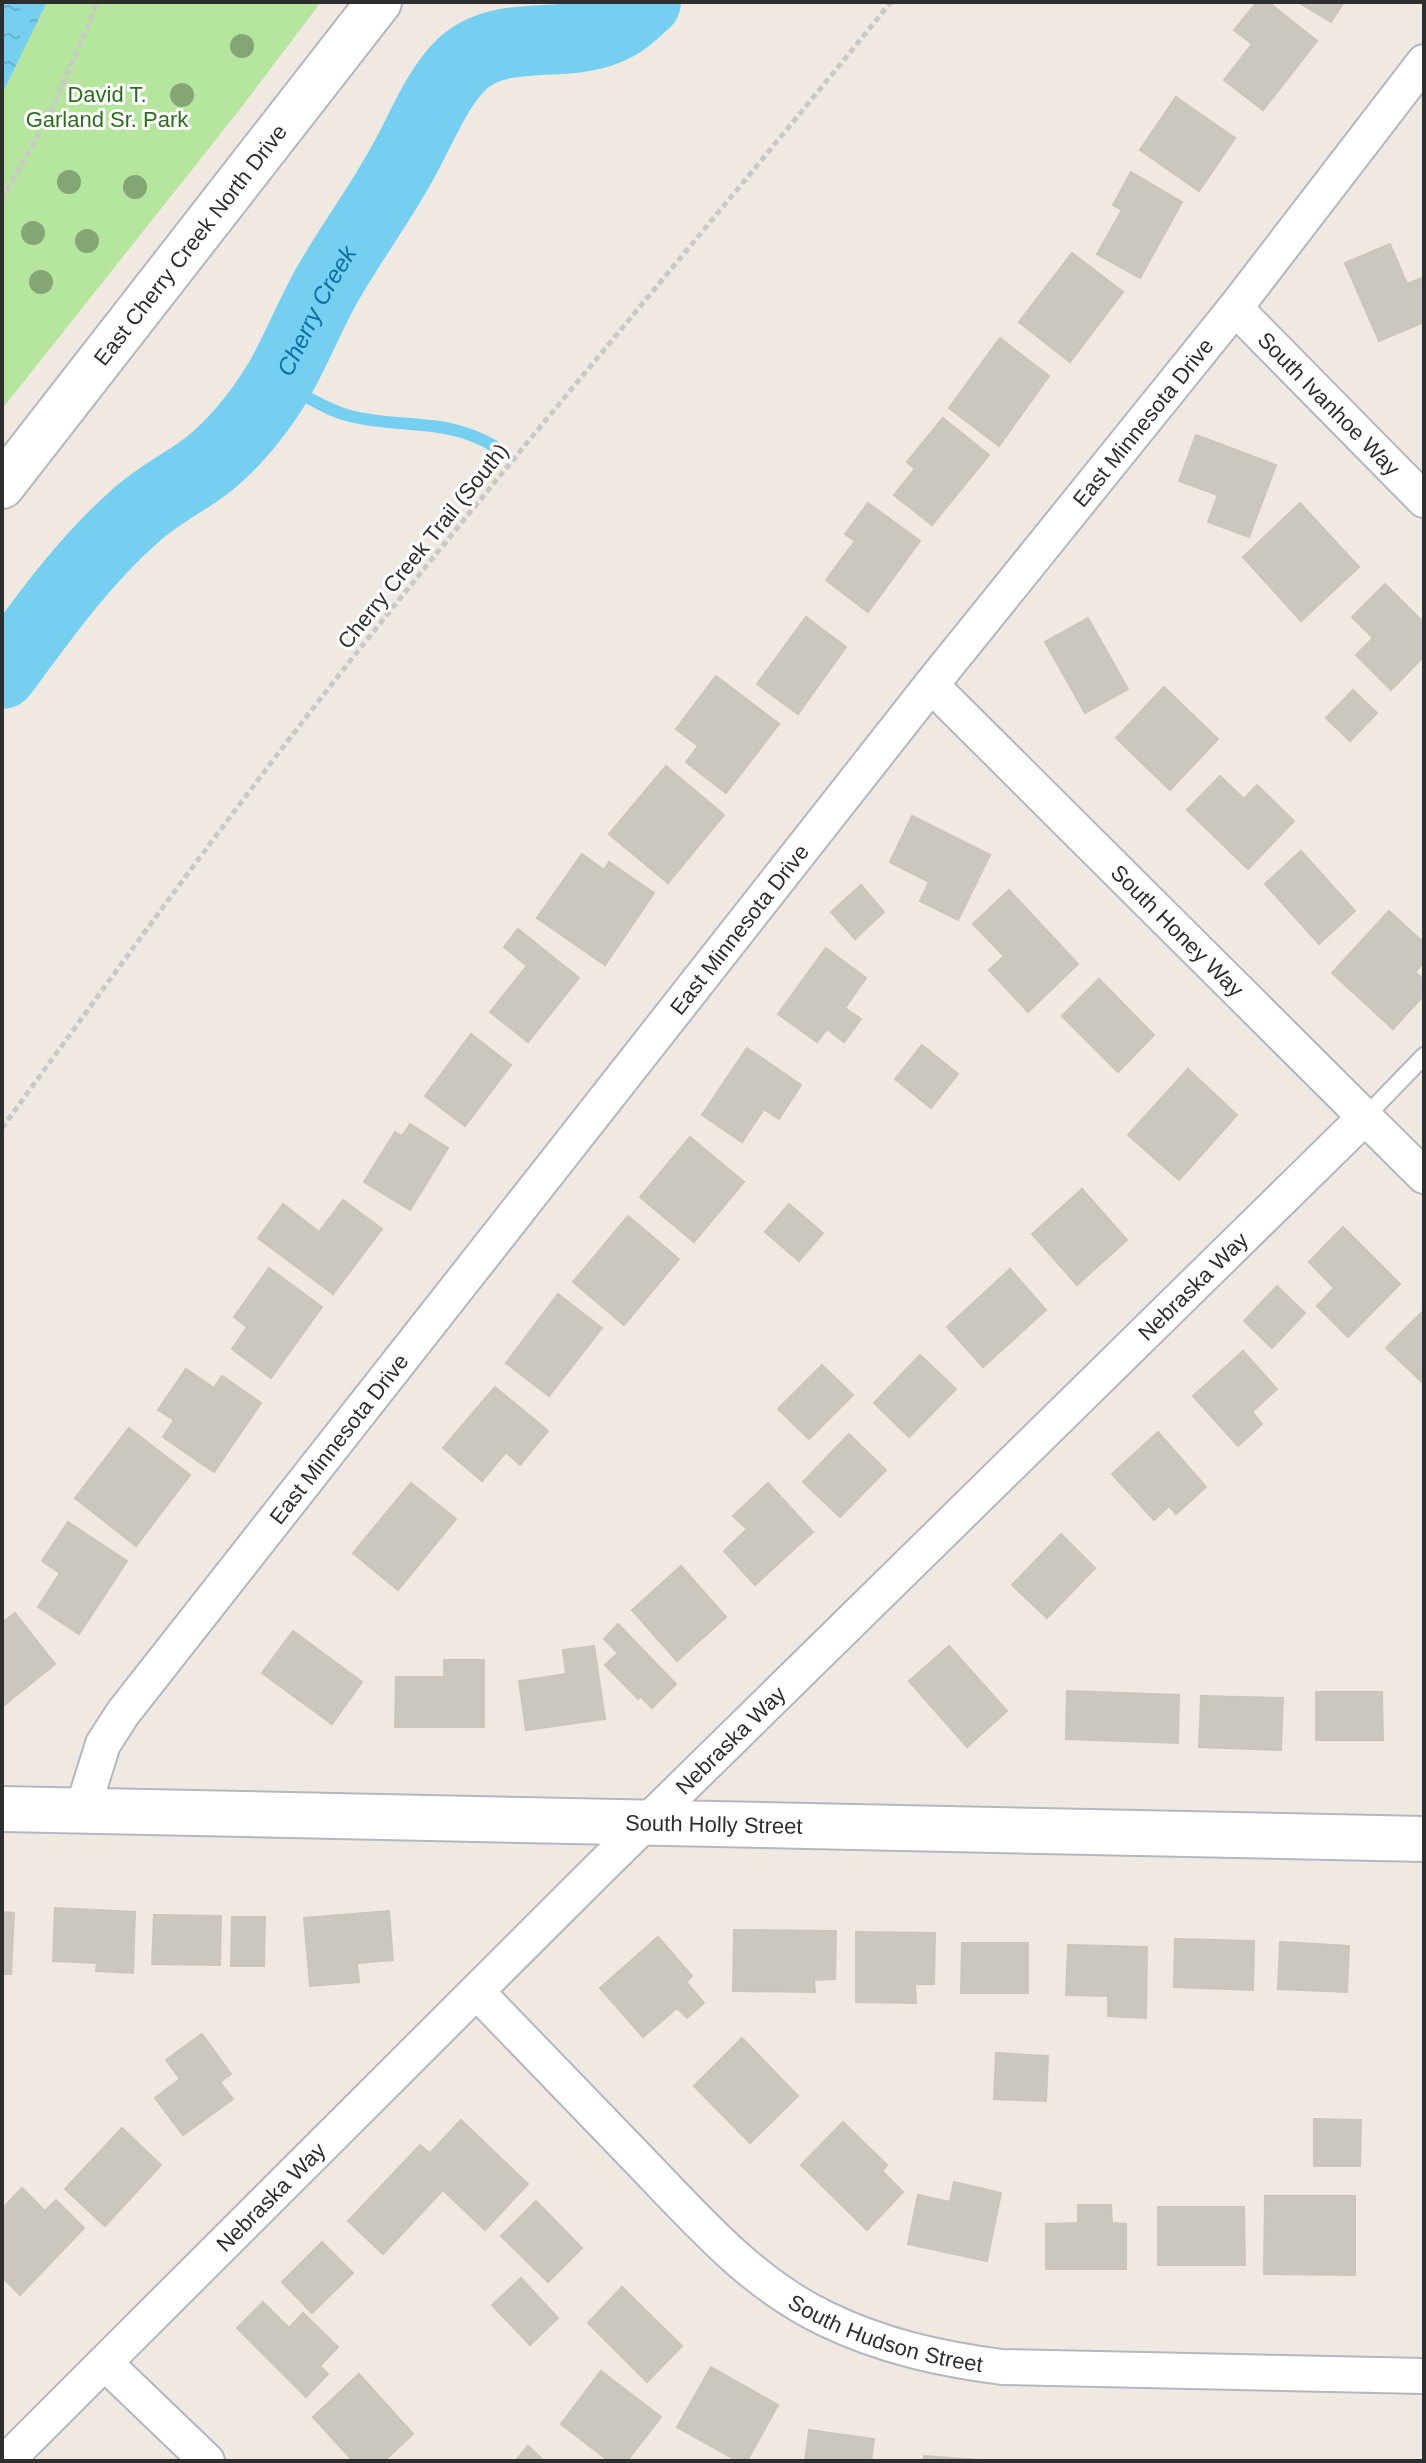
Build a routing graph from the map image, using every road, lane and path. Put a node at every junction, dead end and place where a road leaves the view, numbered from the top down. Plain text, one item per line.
1 (98, 2) edge
2 (379, 2) edge
3 (891, 2) edge
4 (1424, 62) edge
5 (2, 199) edge
6 (1235, 308) junction
7 (2, 486) edge
8 (1424, 500) edge
9 (931, 685) junction
10 (1424, 1056) edge
11 (1365, 1117) junction
12 (2, 1128) edge
13 (1424, 1176) edge
14 (2, 1809) edge
15 (82, 1811) junction
16 (647, 1822) junction
17 (1424, 1839) edge
18 (477, 1992) junction
19 (106, 2364) junction
20 (1424, 2376) edge
21 (6, 2461) edge
22 (207, 2461) edge

1 - 5 path
2 - 7 main road, East Cherry Creek North Drive
3 - 12 path, Cherry Creek Trail (South)
4 - 6 street, East Minnesota Drive
6 - 8 street, South Ivanhoe Way
6 - 9 street, East Minnesota Drive
9 - 11 street, South Honey Way
9 - 15 street, East Minnesota Drive
10 - 11 lane, Nebraska Way
11 - 13 street, South Honey Way
11 - 16 street, Nebraska Way
14 - 15 main road, South Holly Street
15 - 16 main road, South Holly Street
16 - 17 main road, South Holly Street
16 - 18 street, Nebraska Way
18 - 19 street, Nebraska Way
18 - 20 street, South Hudson Street
19 - 21 street, Nebraska Way
19 - 22 street

